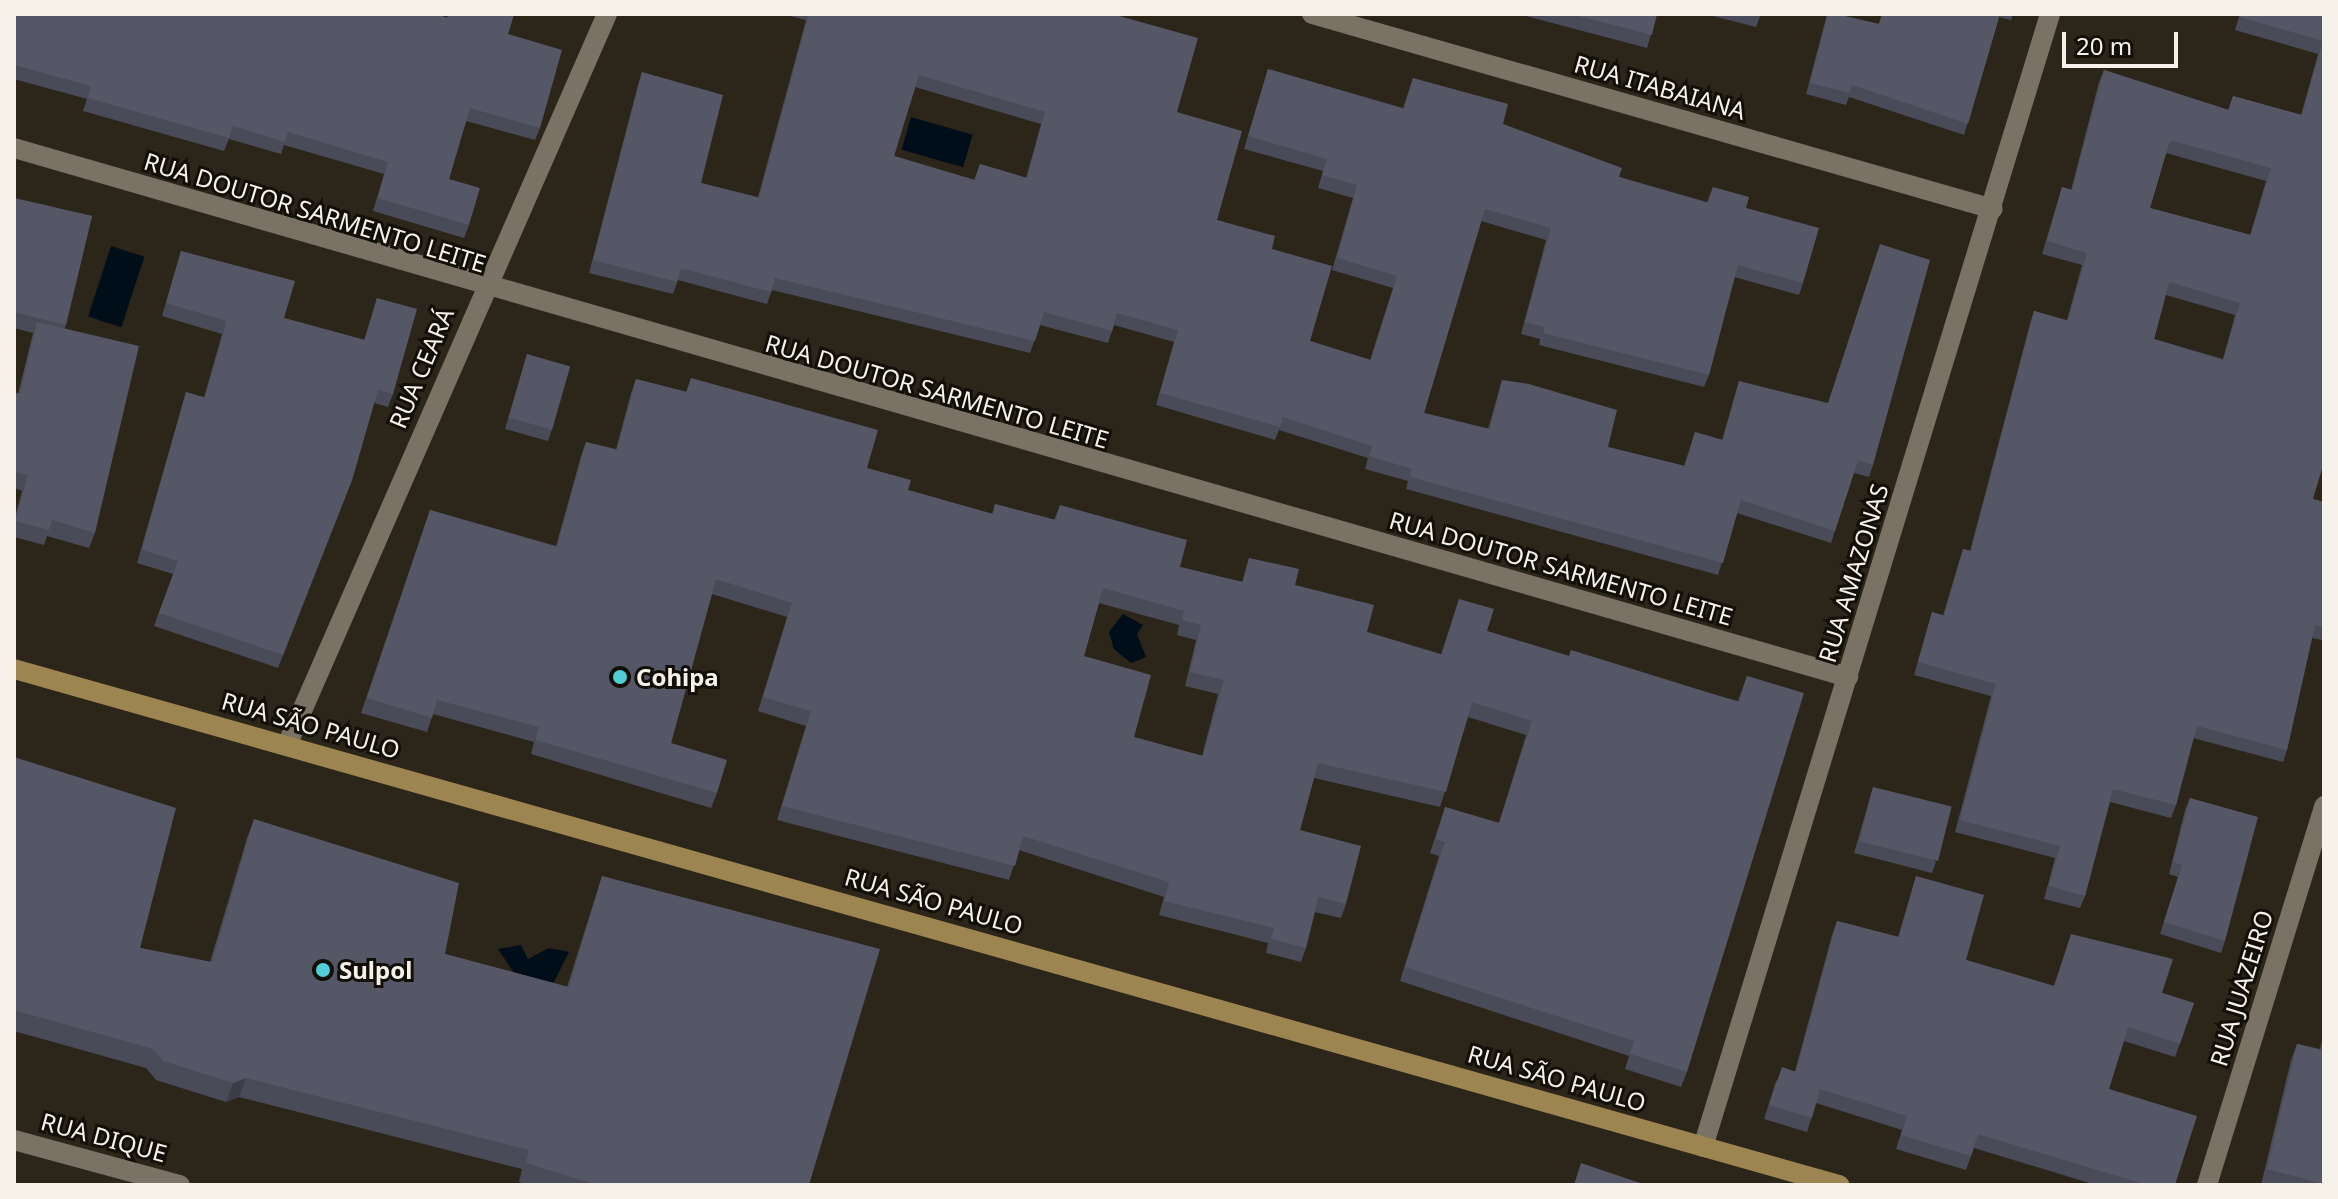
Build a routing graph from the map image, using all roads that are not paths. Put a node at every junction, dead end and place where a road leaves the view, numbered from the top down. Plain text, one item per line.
1 (607, 14) edge
2 (1312, 14) edge
3 (2050, 14) edge
4 (14, 148) edge
5 (1993, 209) junction
6 (483, 289) junction
7 (14, 669) edge
8 (1848, 677) junction
9 (287, 745) junction
10 (2324, 806) edge
11 (14, 1140) edge
12 (1703, 1147) junction
13 (180, 1185) edge
14 (1839, 1185) edge
15 (2207, 1185) edge

1 - 6 street, RUA CEARÁ
2 - 5 street, RUA ITABAIANA
3 - 5 street, RUA AMAZONAS
4 - 6 street, RUA DOUTOR SARMENTO LEITE
5 - 8 street, RUA AMAZONAS
6 - 8 street, RUA DOUTOR SARMENTO LEITE
6 - 9 street, RUA CEARÁ
7 - 9 street, RUA SÃO PAULO
8 - 12 street, RUA AMAZONAS
9 - 12 street, RUA SÃO PAULO
10 - 15 street, RUA JUAZEIRO
11 - 13 street, RUA DIQUE
12 - 14 street, RUA SÃO PAULO

